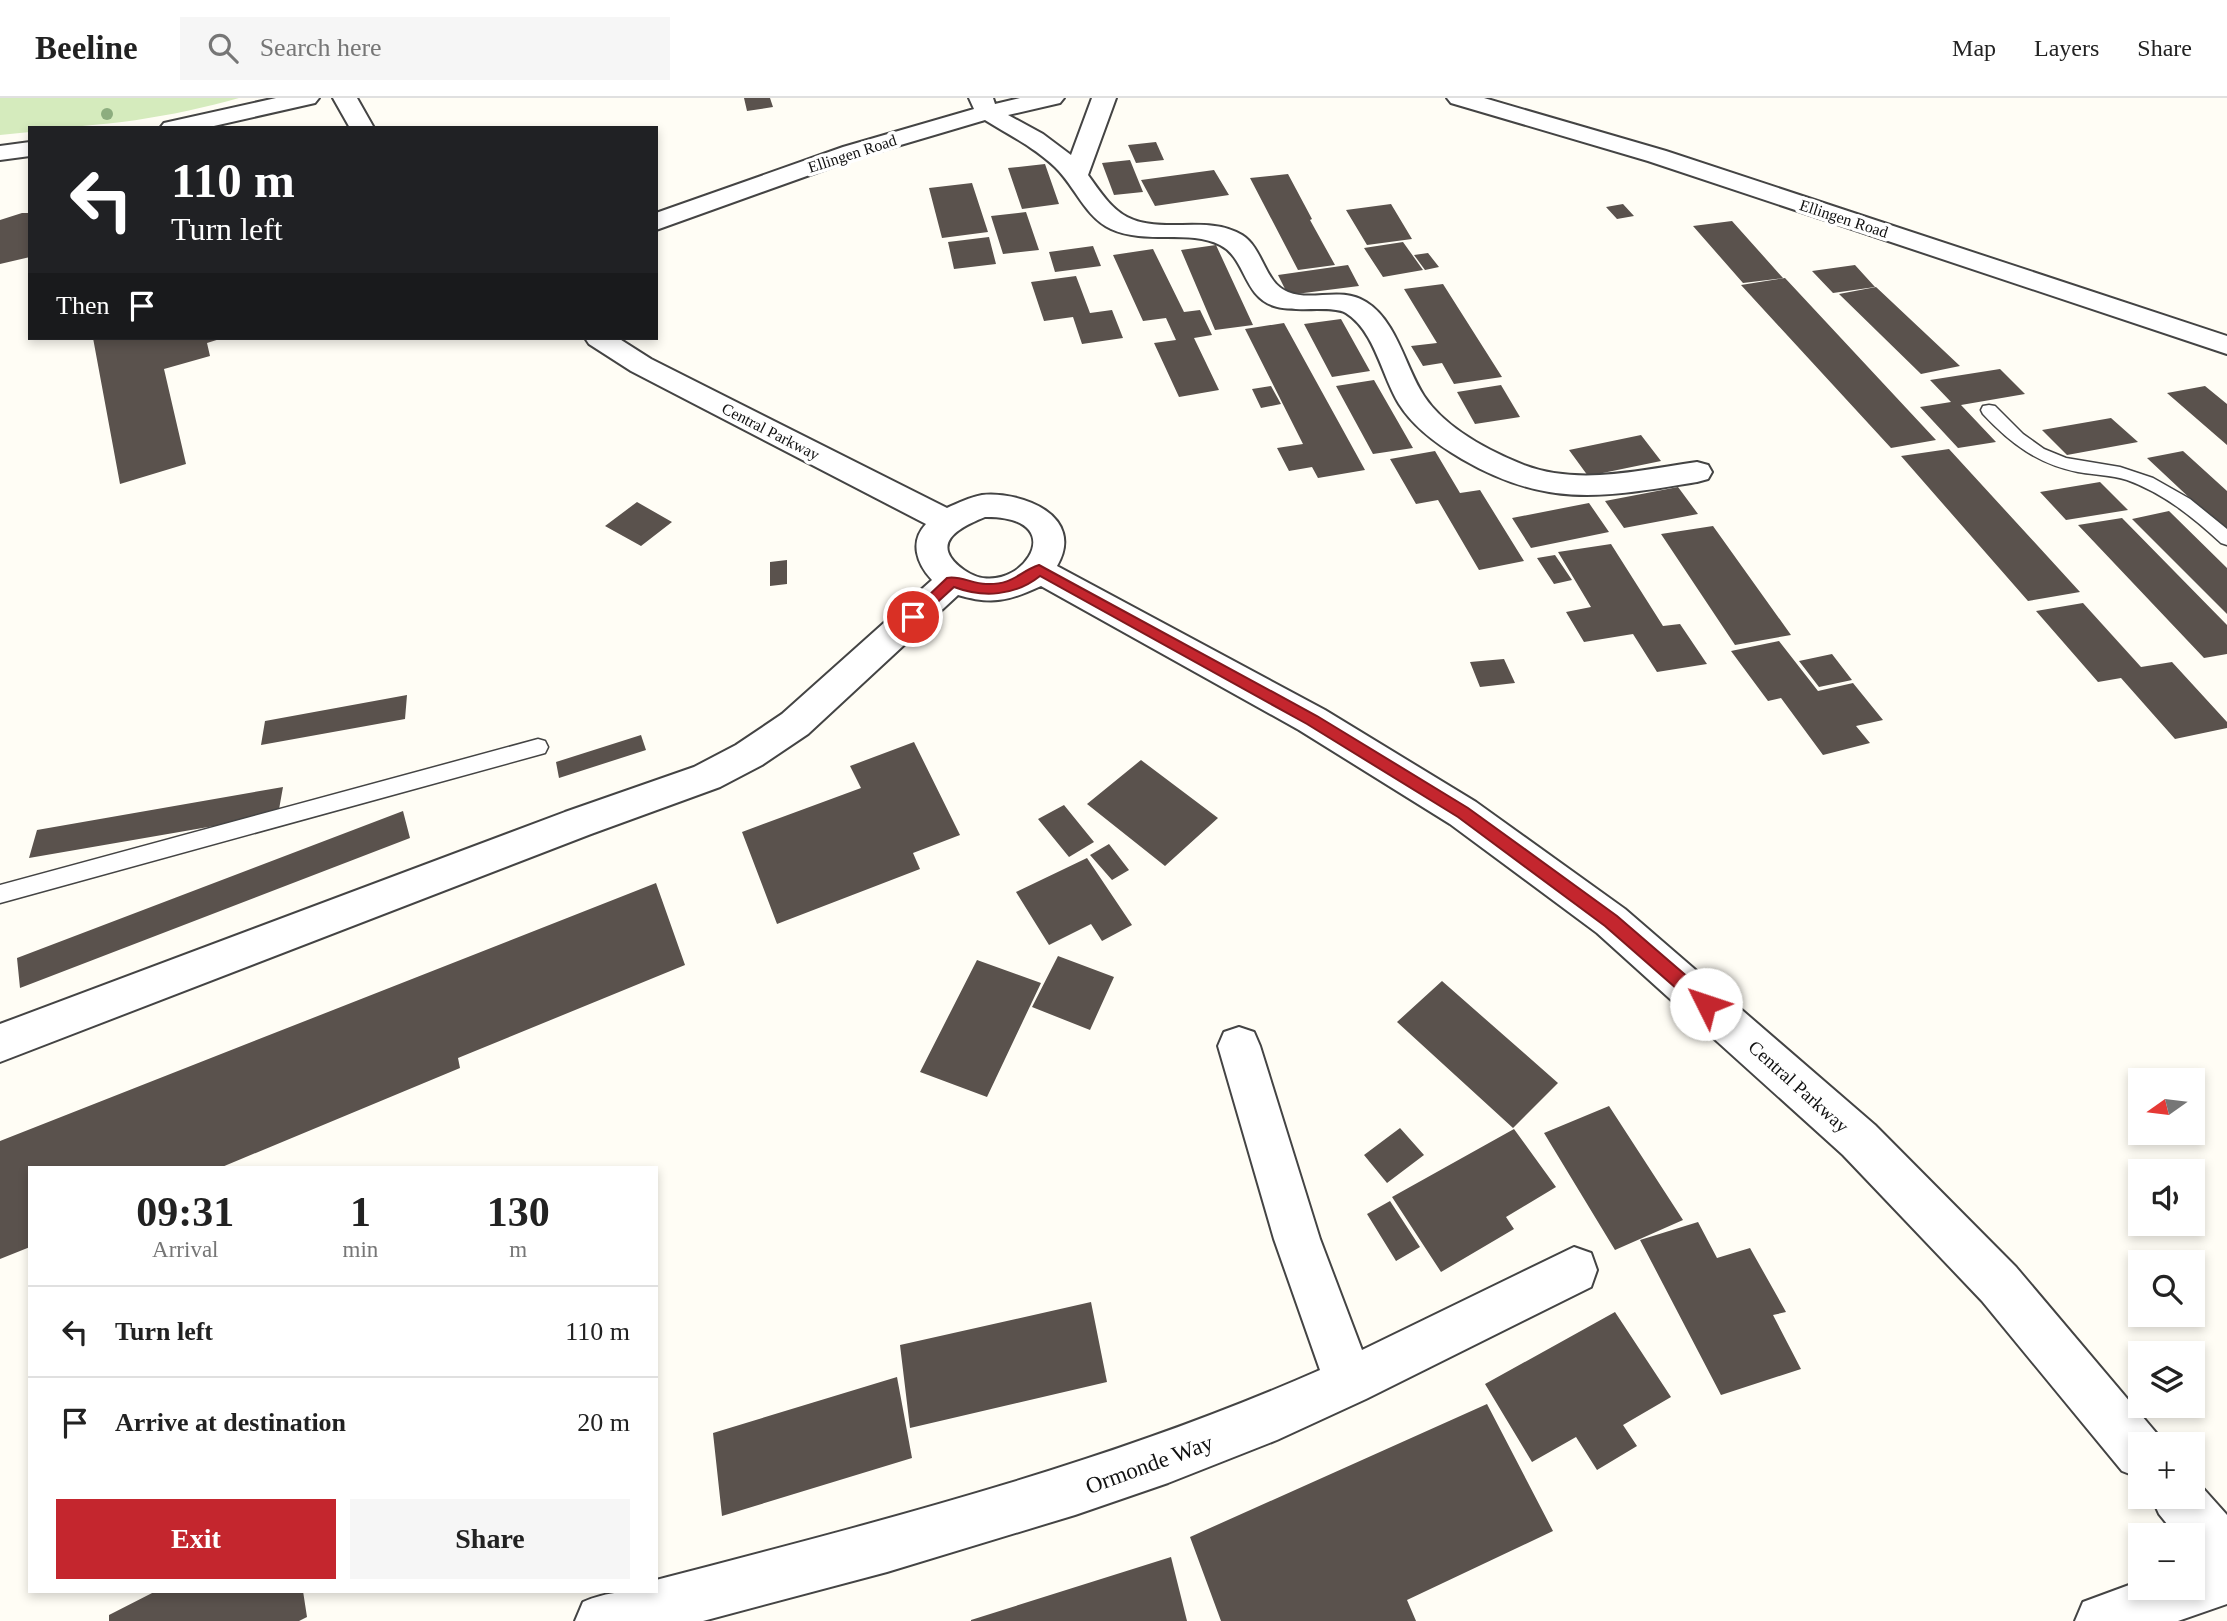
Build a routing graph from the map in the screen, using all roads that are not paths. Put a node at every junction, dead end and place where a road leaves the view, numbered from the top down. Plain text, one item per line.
1 (307, 98) edge
2 (345, 98) edge
3 (1052, 98) edge
4 (1104, 98) edge
5 (1459, 98) edge
6 (984, 104) edge
7 (181, 126) edge
8 (361, 126) edge
9 (28, 149) edge
10 (0, 153) edge
11 (1077, 173) junction
12 (658, 221) edge
13 (602, 340) edge
14 (2227, 345) edge
15 (1989, 410) dead end
16 (1697, 472) dead end
17 (946, 521) junction
18 (2227, 539) edge
19 (1039, 570) junction
20 (952, 581) junction
21 (538, 747) dead end
22 (0, 894) edge
23 (0, 1043) edge
24 (1238, 1046) dead end
25 (1574, 1270) dead end
26 (1349, 1382) junction
27 (2128, 1439) edge
28 (2188, 1509) edge
29 (2227, 1556) edge
30 (2227, 1577) edge
31 (602, 1621) edge
32 (2102, 1621) edge

1 - 7 street
2 - 8 street
3 - 6 street, Ellingen Road
4 - 11 street
5 - 14 street, Ellingen Road
6 - 11 street
6 - 12 street, Ellingen Road
9 - 10 street
11 - 16 street
13 - 17 street, Central Parkway
15 - 18 lane
17 - 19 street
17 - 20 street
19 - 20 street
19 - 27 street, Central Parkway
20 - 23 street
21 - 22 lane
24 - 26 street
25 - 26 street, Ormonde Way
26 - 31 street, Ormonde Way
28 - 29 street
30 - 32 street

